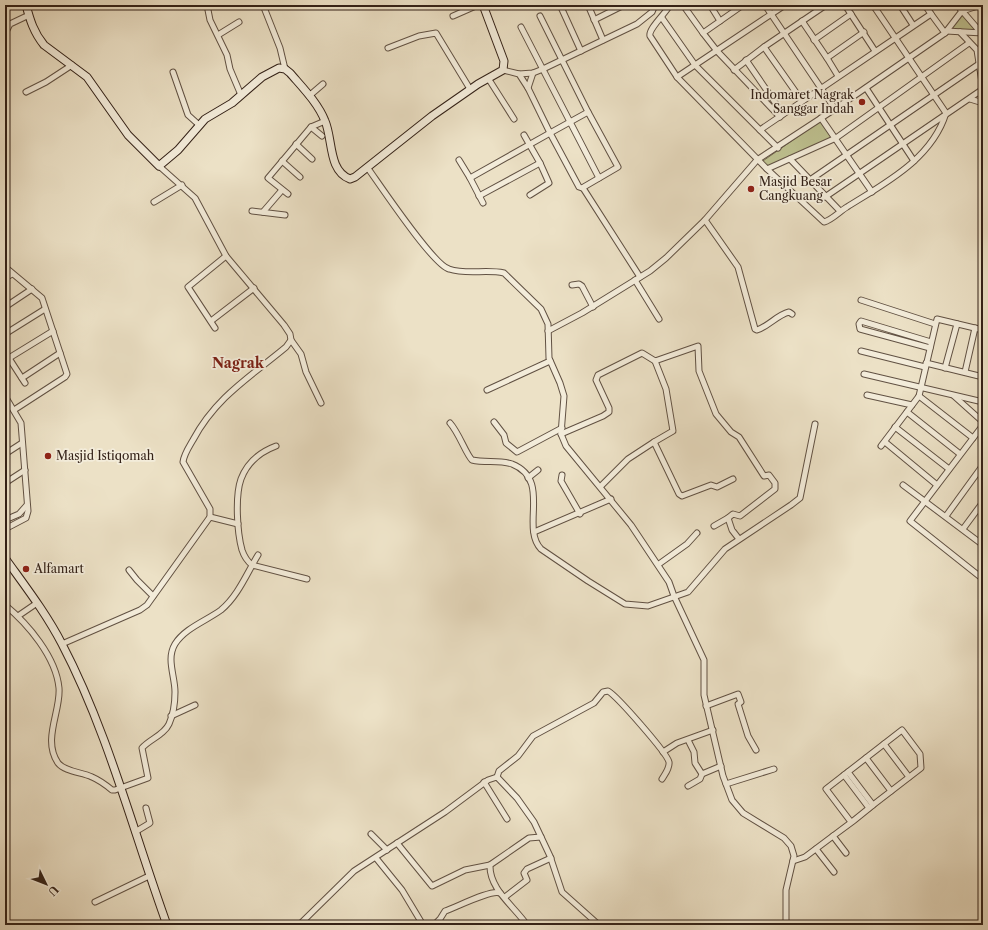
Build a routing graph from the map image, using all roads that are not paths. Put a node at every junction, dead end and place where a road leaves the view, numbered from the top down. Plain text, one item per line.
1 (26, 5) edge
2 (207, 5) edge
3 (263, 5) edge
4 (478, 5) edge
5 (483, 5) edge
6 (560, 5) edge
7 (588, 5) edge
8 (624, 5) edge
9 (655, 5) edge
10 (670, 5) edge
11 (683, 5) edge
12 (710, 5) edge
13 (765, 5) edge
14 (785, 5) edge
15 (826, 5) edge
16 (845, 5) edge
17 (873, 5) edge
18 (900, 5) edge
19 (925, 5) edge
20 (957, 5) edge
21 (981, 5) edge
22 (740, 6) edge
23 (962, 11) junction
24 (771, 14) junction
25 (851, 14) junction
26 (931, 14) junction
27 (29, 15) junction
28 (453, 16) dead end
29 (540, 16) dead end
30 (662, 18) junction
31 (594, 20) junction
32 (720, 21) junction
33 (802, 21) junction
34 (240, 22) dead end
35 (913, 25) junction
36 (521, 27) dead end
37 (864, 32) junction
38 (945, 32) junction
39 (960, 32) junction
40 (703, 33) junction
41 (784, 33) junction
42 (5, 34) edge
43 (982, 34) edge
44 (218, 35) junction
45 (895, 38) junction
46 (603, 40) junction
47 (814, 40) junction
48 (970, 43) junction
49 (764, 47) junction
50 (388, 48) dead end
51 (581, 51) junction
52 (717, 51) junction
53 (875, 51) junction
54 (827, 58) junction
55 (909, 58) junction
56 (561, 60) junction
57 (746, 60) junction
58 (979, 64) junction
59 (72, 65) junction
60 (695, 65) junction
61 (285, 69) junction
62 (543, 69) junction
63 (503, 70) junction
64 (734, 70) junction
65 (173, 72) dead end
66 (533, 73) junction
67 (520, 74) junction
68 (838, 76) junction
69 (678, 77) junction
70 (488, 78) junction
71 (922, 78) junction
72 (323, 84) dead end
73 (528, 88) junction
74 (821, 88) junction
75 (866, 88) junction
76 (470, 89) junction
77 (983, 89) edge
78 (26, 92) dead end
79 (983, 93) edge
80 (241, 95) junction
81 (934, 95) junction
82 (308, 96) junction
83 (970, 99) junction
84 (802, 101) junction
85 (983, 103) edge
86 (879, 106) junction
87 (835, 109) junction
88 (588, 112) junction
89 (946, 114) junction
90 (782, 116) junction
91 (514, 118) dead end
92 (821, 118) junction
93 (325, 121) junction
94 (569, 122) junction
95 (198, 124) junction
96 (891, 125) junction
97 (311, 127) junction
98 (760, 130) junction
99 (550, 133) junction
100 (524, 135) dead end
101 (322, 136) dead end
102 (836, 138) junction
103 (903, 143) junction
104 (296, 144) junction
105 (530, 145) junction
106 (778, 148) junction
107 (847, 156) junction
108 (312, 159) dead end
109 (790, 159) junction
110 (459, 160) dead end
111 (757, 160) junction
112 (282, 161) junction
113 (914, 161) junction
114 (540, 163) junction
115 (159, 166) junction
116 (367, 167) junction
117 (767, 169) junction
118 (859, 174) junction
119 (300, 177) dead end
120 (470, 178) junction
121 (599, 178) junction
122 (810, 180) junction
123 (182, 185) junction
124 (583, 188) junction
125 (282, 190) junction
126 (872, 192) junction
127 (288, 194) dead end
128 (530, 195) dead end
129 (479, 196) junction
130 (825, 196) junction
131 (154, 202) dead end
132 (483, 203) dead end
133 (252, 211) dead end
134 (840, 211) junction
135 (263, 212) junction
136 (285, 216) dead end
137 (705, 220) junction
138 (226, 256) junction
139 (5, 267) edge
140 (12, 274) junction
141 (640, 277) junction
142 (5, 278) edge
143 (635, 280) junction
144 (572, 285) dead end
145 (254, 288) junction
146 (32, 289) junction
147 (861, 300) dead end
148 (5, 307) edge
149 (592, 307) junction
150 (45, 309) junction
151 (792, 314) dead end
152 (659, 319) dead end
153 (211, 321) junction
154 (936, 324) junction
155 (957, 324) junction
156 (215, 328) dead end
157 (975, 328) junction
158 (983, 330) edge
159 (53, 331) junction
160 (548, 331) junction
161 (5, 334) edge
162 (291, 340) junction
163 (930, 345) junction
164 (861, 351) dead end
165 (5, 352) edge
166 (60, 353) junction
167 (9, 358) junction
168 (550, 361) junction
169 (655, 361) junction
170 (925, 365) junction
171 (945, 368) junction
172 (965, 372) junction
173 (864, 374) dead end
174 (983, 377) edge
175 (920, 387) junction
176 (487, 390) dead end
177 (867, 395) dead end
178 (953, 395) junction
179 (5, 396) edge
180 (919, 396) junction
181 (321, 402) dead end
182 (983, 402) edge
183 (912, 405) junction
184 (14, 410) junction
185 (907, 412) junction
186 (494, 422) dead end
187 (983, 422) edge
188 (450, 423) dead end
189 (815, 424) dead end
190 (983, 425) edge
191 (895, 427) junction
192 (562, 428) junction
193 (562, 434) junction
194 (973, 438) junction
195 (654, 442) junction
196 (885, 442) junction
197 (22, 443) junction
198 (276, 446) dead end
199 (881, 446) dead end
200 (5, 454) edge
201 (960, 454) junction
202 (983, 465) edge
203 (949, 469) junction
204 (25, 470) junction
205 (538, 470) dead end
206 (562, 475) dead end
207 (528, 478) junction
208 (733, 478) dead end
209 (5, 484) edge
210 (903, 485) dead end
211 (937, 485) junction
212 (601, 486) junction
213 (611, 499) junction
214 (925, 501) junction
215 (983, 502) edge
216 (27, 505) junction
217 (580, 514) junction
218 (946, 516) junction
219 (210, 517) junction
220 (728, 518) junction
221 (5, 520) edge
222 (238, 524) junction
223 (714, 526) dead end
224 (5, 529) edge
225 (962, 529) junction
226 (534, 532) junction
227 (697, 533) dead end
228 (739, 539) junction
229 (982, 541) edge
230 (258, 555) dead end
231 (5, 558) edge
232 (658, 564) junction
233 (252, 565) junction
234 (129, 570) dead end
235 (307, 579) dead end
236 (983, 579) edge
237 (153, 596) junction
238 (674, 596) junction
239 (37, 603) junction
240 (5, 605) edge
241 (18, 616) junction
242 (62, 644) junction
243 (195, 705) dead end
244 (706, 706) junction
245 (171, 716) junction
246 (712, 730) junction
247 (688, 740) junction
248 (884, 744) junction
249 (756, 750) dead end
250 (663, 752) junction
251 (866, 758) junction
252 (721, 766) junction
253 (774, 770) dead end
254 (702, 774) junction
255 (846, 774) junction
256 (497, 777) junction
257 (909, 777) junction
258 (662, 779) dead end
259 (484, 782) junction
260 (726, 784) junction
261 (688, 786) dead end
262 (121, 787) junction
263 (891, 791) junction
264 (871, 807) junction
265 (146, 808) dead end
266 (507, 819) dead end
267 (851, 822) junction
268 (135, 832) junction
269 (370, 834) dead end
270 (834, 836) junction
271 (541, 837) junction
272 (397, 843) junction
273 (816, 849) junction
274 (387, 850) junction
275 (846, 853) dead end
276 (376, 858) junction
277 (551, 858) junction
278 (794, 861) junction
279 (490, 865) junction
280 (834, 872) dead end
281 (149, 876) junction
282 (500, 892) junction
283 (505, 897) junction
284 (95, 902) dead end
285 (167, 925) edge
286 (298, 925) edge
287 (423, 925) edge
288 (434, 925) edge
289 (527, 925) edge
290 (599, 925) edge
291 (786, 925) edge

1 - 27 street
2 - 44 street
3 - 61 street
4 - 28 street
5 - 63 street
6 - 51 street
7 - 31 street
8 - 31 street
9 - 46 street
10 - 30 street
11 - 40 street
12 - 32 street
13 - 24 street
14 - 24 street
15 - 33 street
16 - 25 street
17 - 45 street
18 - 35 street
19 - 26 street
20 - 23 street
21 - 23 street
22 - 32 street
23 - 38 street
23 - 43 street
24 - 41 street
24 - 52 street
25 - 37 street
25 - 47 street
26 - 35 street
26 - 38 street
27 - 42 street
27 - 59 street
29 - 56 street
30 - 60 street
30 - 69 street
31 - 46 street
32 - 40 street
33 - 41 street
33 - 47 street
34 - 44 street
35 - 45 street
36 - 62 street
37 - 53 street
37 - 54 street
38 - 39 street
38 - 55 street
39 - 43 street
39 - 48 street
40 - 52 street
41 - 49 street
41 - 74 street
44 - 80 street
45 - 53 street
45 - 55 street
46 - 51 street
47 - 54 street
48 - 58 street
48 - 71 street
49 - 57 street
49 - 84 street
50 - 76 street
51 - 56 street
52 - 60 street
52 - 64 street
53 - 68 street
54 - 68 street
55 - 71 street
55 - 75 street
56 - 62 street
56 - 88 street
57 - 64 street
57 - 90 street
58 - 77 street
58 - 81 street
59 - 78 street
59 - 115 street
60 - 69 street
60 - 98 street
61 - 80 street
61 - 82 street
62 - 66 street
62 - 94 street
63 - 67 street
63 - 70 street
64 - 90 street
65 - 95 street
66 - 67 street
66 - 73 street
67 - 73 street
68 - 74 street
69 - 111 street
70 - 76 street
70 - 91 street
71 - 81 street
71 - 86 street
72 - 82 street
73 - 99 street
74 - 84 street
74 - 87 street
75 - 86 street
75 - 87 street
76 - 116 street
77 - 79 street
77 - 83 street
80 - 95 street
81 - 89 street
81 - 96 street
82 - 93 street
83 - 85 street
83 - 89 street
84 - 90 street
86 - 96 street
86 - 102 street
87 - 92 street
88 - 94 street
88 - 121 street
89 - 103 street
89 - 113 street
90 - 98 street
92 - 102 street
92 - 106 street
93 - 97 street
93 - 116 street
94 - 99 street
94 - 121 street
95 - 115 street
96 - 103 street
96 - 107 street
97 - 101 street
97 - 104 street
98 - 106 street
99 - 105 street
99 - 124 street
100 - 105 street
102 - 107 street
102 - 109 street
103 - 113 street
103 - 118 street
104 - 108 street
104 - 112 street
105 - 114 street
105 - 120 street
106 - 111 street
107 - 118 street
107 - 122 street
109 - 117 street
109 - 122 street
110 - 120 street
111 - 117 street
111 - 137 street
112 - 119 street
112 - 125 street
113 - 126 street
114 - 128 street
114 - 129 street
115 - 123 street
116 - 160 street
117 - 134 street
118 - 126 street
118 - 130 street
120 - 129 street
121 - 124 street
122 - 130 street
123 - 131 street
123 - 138 street
124 - 141 street
125 - 127 street
125 - 135 street
126 - 134 street
129 - 132 street
130 - 134 street
133 - 135 street
135 - 136 street
137 - 141 street
137 - 151 street
138 - 145 street
138 - 153 street
139 - 140 street
140 - 142 street
140 - 146 street
141 - 143 street
143 - 149 street
143 - 152 street
144 - 149 street
145 - 153 street
145 - 162 street
146 - 148 street
146 - 150 street
147 - 154 street
149 - 160 street
150 - 159 street
150 - 161 street
153 - 156 street
154 - 155 street
154 - 163 street
155 - 157 street
155 - 171 street
157 - 158 street
157 - 172 street
159 - 166 street
159 - 167 street
160 - 168 street
162 - 181 street
162 - 219 street
163 - 163 street
163 - 170 street
164 - 170 street
165 - 167 street
166 - 167 street
166 - 184 street
168 - 176 street
168 - 192 street
169 - 193 street
169 - 195 street
169 - 220 street
170 - 171 street
170 - 175 street
171 - 172 street
172 - 174 street
173 - 175 street
175 - 178 street
175 - 180 street
177 - 183 street
178 - 182 street
178 - 187 street
179 - 184 street
180 - 183 street
180 - 194 street
183 - 185 street
184 - 197 street
185 - 191 street
185 - 201 street
186 - 192 street
188 - 207 street
189 - 228 street
190 - 194 street
191 - 196 street
191 - 203 street
192 - 193 street
193 - 212 street
194 - 201 street
195 - 208 street
195 - 212 street
196 - 199 street
196 - 211 street
197 - 200 street
197 - 204 street
198 - 222 street
201 - 203 street
202 - 218 street
203 - 211 street
204 - 209 street
204 - 216 street
205 - 207 street
206 - 217 street
207 - 226 street
210 - 214 street
211 - 214 street
212 - 213 street
213 - 217 street
213 - 232 street
214 - 218 street
214 - 236 street
215 - 225 street
216 - 221 street
216 - 224 street
217 - 226 street
218 - 225 street
219 - 222 street
219 - 237 street
220 - 223 street
220 - 228 street
222 - 233 street
225 - 229 street
226 - 238 street
227 - 232 street
228 - 238 street
230 - 233 street
231 - 239 street
232 - 238 street
233 - 235 street
233 - 245 street
234 - 237 street
237 - 242 street
238 - 244 street
239 - 241 street
239 - 242 street
240 - 241 street
241 - 262 street
242 - 262 street
243 - 245 street
244 - 246 street
244 - 249 street
245 - 262 street
246 - 247 street
246 - 252 street
247 - 250 street
247 - 254 street
248 - 251 street
248 - 257 street
248 - 257 street
250 - 256 street
250 - 258 street
251 - 255 street
251 - 263 street
252 - 254 street
252 - 260 street
253 - 260 street
254 - 261 street
255 - 264 street
255 - 267 street
256 - 259 street
256 - 271 street
257 - 263 street
259 - 266 street
259 - 272 street
260 - 278 street
262 - 268 street
263 - 264 street
264 - 267 street
265 - 268 street
267 - 270 street
268 - 281 street
269 - 274 street
270 - 273 street
270 - 275 street
271 - 277 street
271 - 279 street
272 - 274 street
272 - 279 street
273 - 278 street
273 - 280 street
274 - 276 street
276 - 286 street
276 - 287 street
277 - 283 street
277 - 290 street
278 - 291 street
279 - 282 street
281 - 284 street
281 - 285 street
282 - 283 street
282 - 288 street
283 - 289 street

